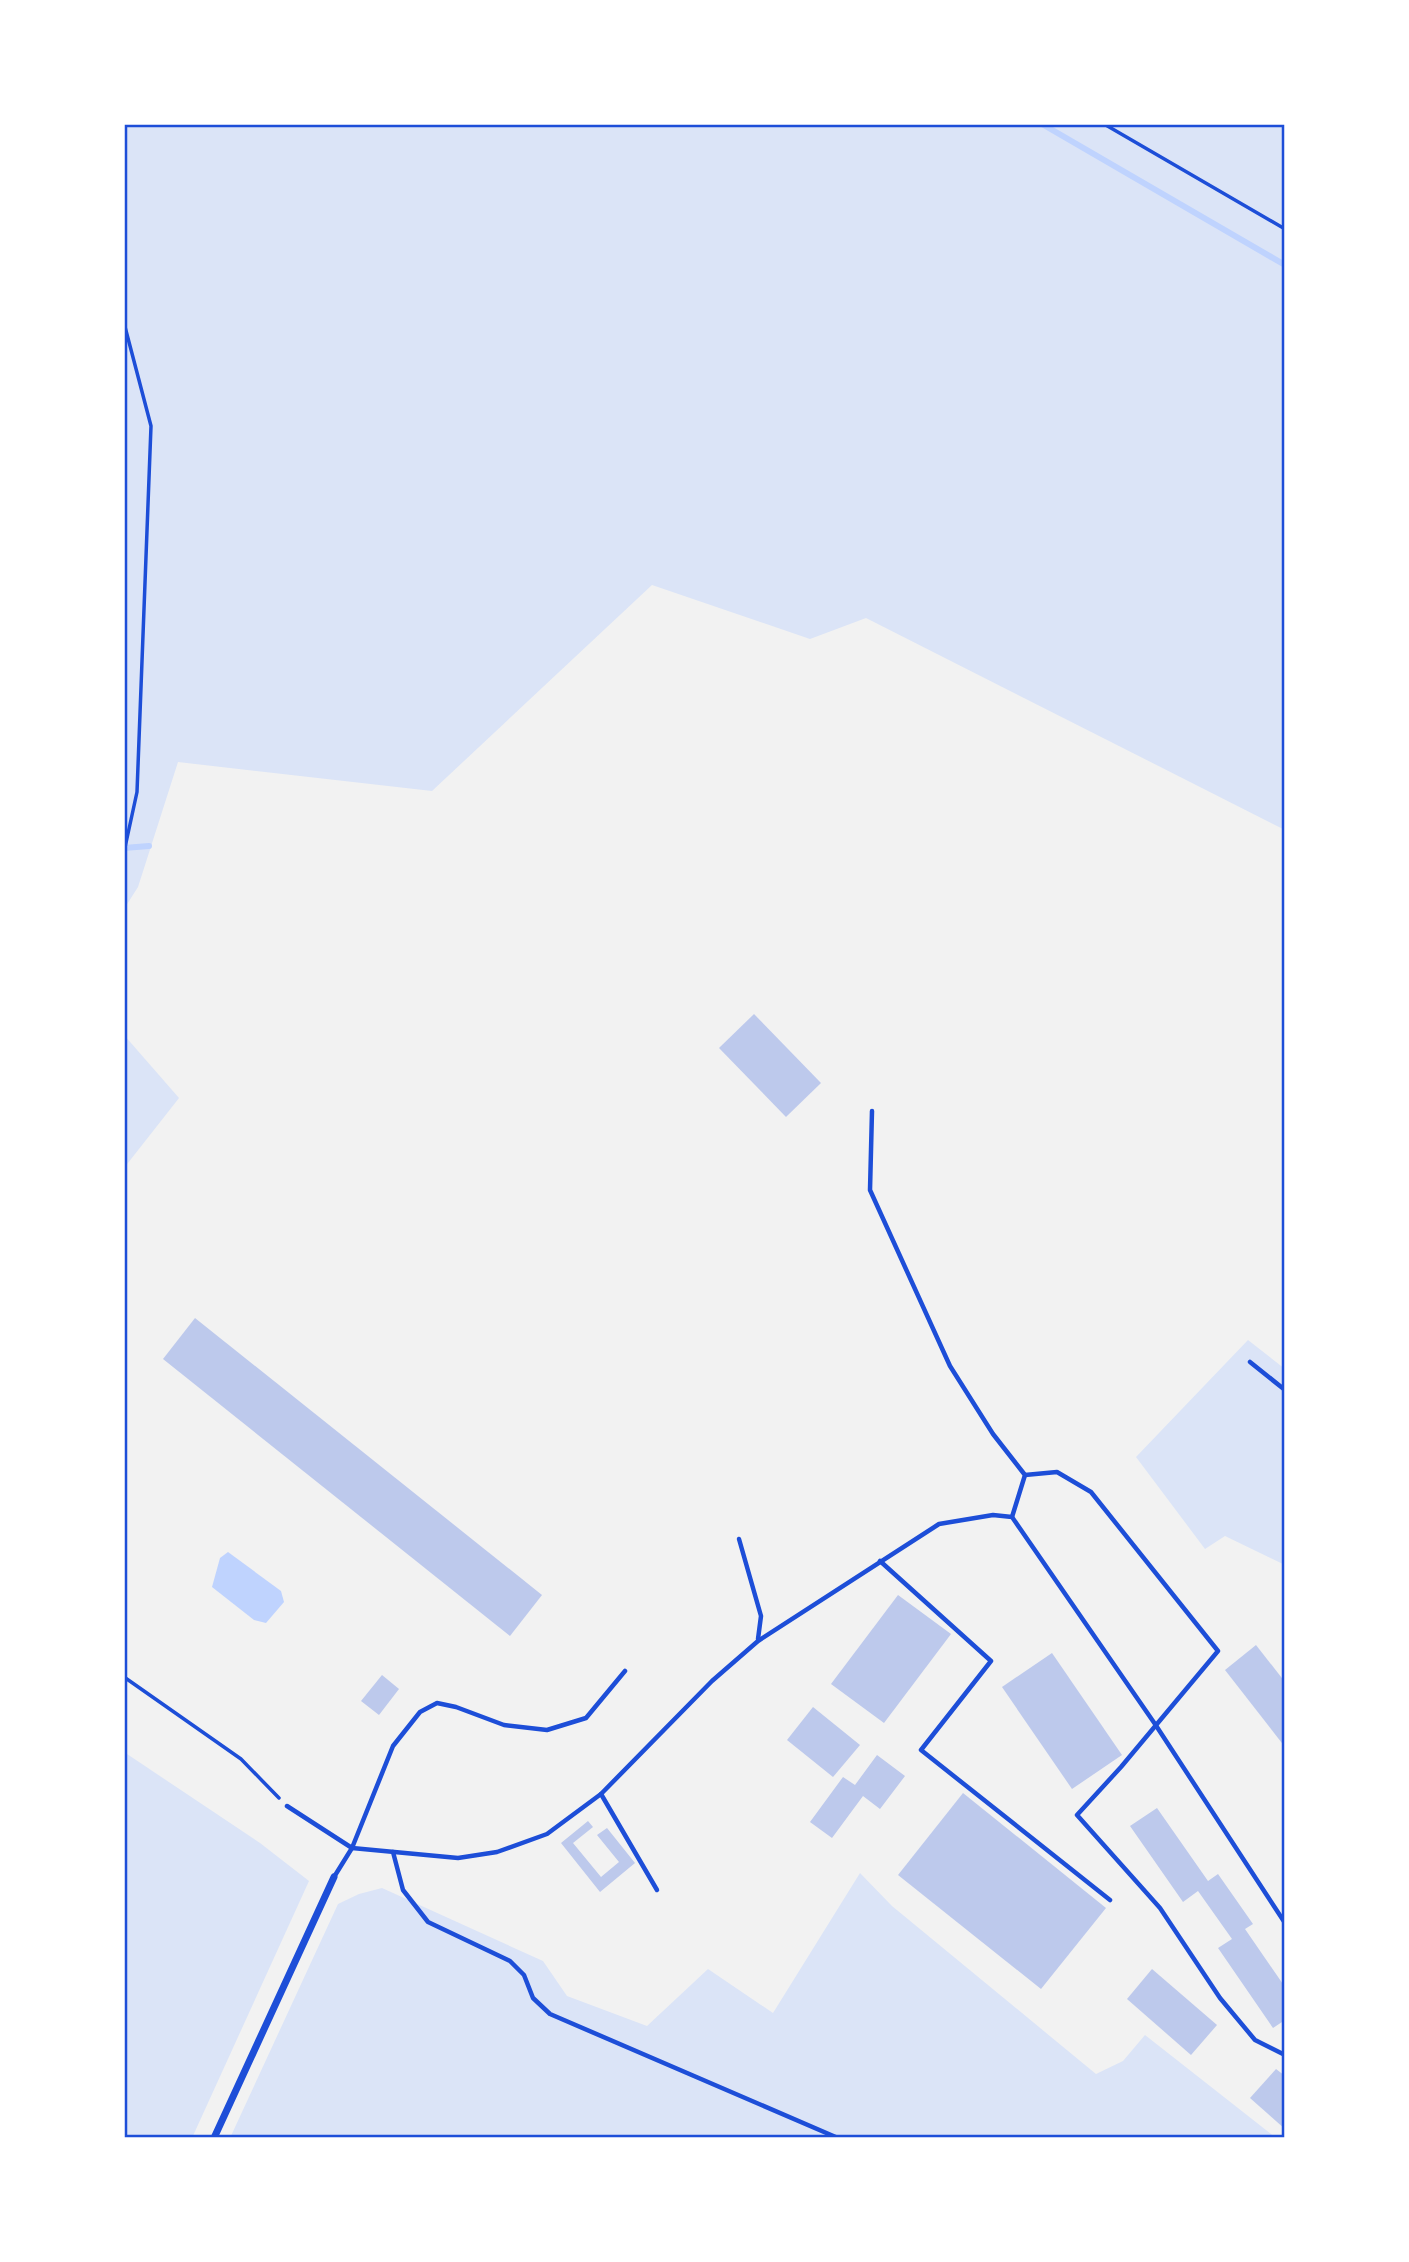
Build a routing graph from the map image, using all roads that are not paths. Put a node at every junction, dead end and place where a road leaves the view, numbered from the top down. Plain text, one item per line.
1 (872, 1111) dead end
2 (1250, 1362) dead end
3 (1285, 1390) edge
4 (1025, 1475) junction
5 (1012, 1517) junction
6 (739, 1539) dead end
7 (880, 1561) junction
8 (758, 1641) junction
9 (625, 1671) dead end
10 (1155, 1724) junction
11 (601, 1794) junction
12 (287, 1806) road end
13 (352, 1848) junction
14 (393, 1852) junction
15 (334, 1877) joint
16 (657, 1890) dead end
17 (1110, 1900) dead end
18 (1285, 1923) edge
19 (1285, 2055) edge
20 (830, 2136) edge
21 (214, 2138) edge
22 (838, 2138) edge

1 - 4 lane
2 - 3 lane
4 - 5 lane
4 - 10 lane
5 - 7 lane
5 - 10 lane
6 - 8 lane
7 - 8 lane
7 - 17 lane
8 - 11 lane
9 - 13 lane
10 - 18 lane
10 - 19 lane
11 - 14 lane
11 - 16 lane
12 - 13 lane
13 - 14 lane
13 - 15 lane
14 - 20 lane
15 - 21 street
20 - 22 lane

